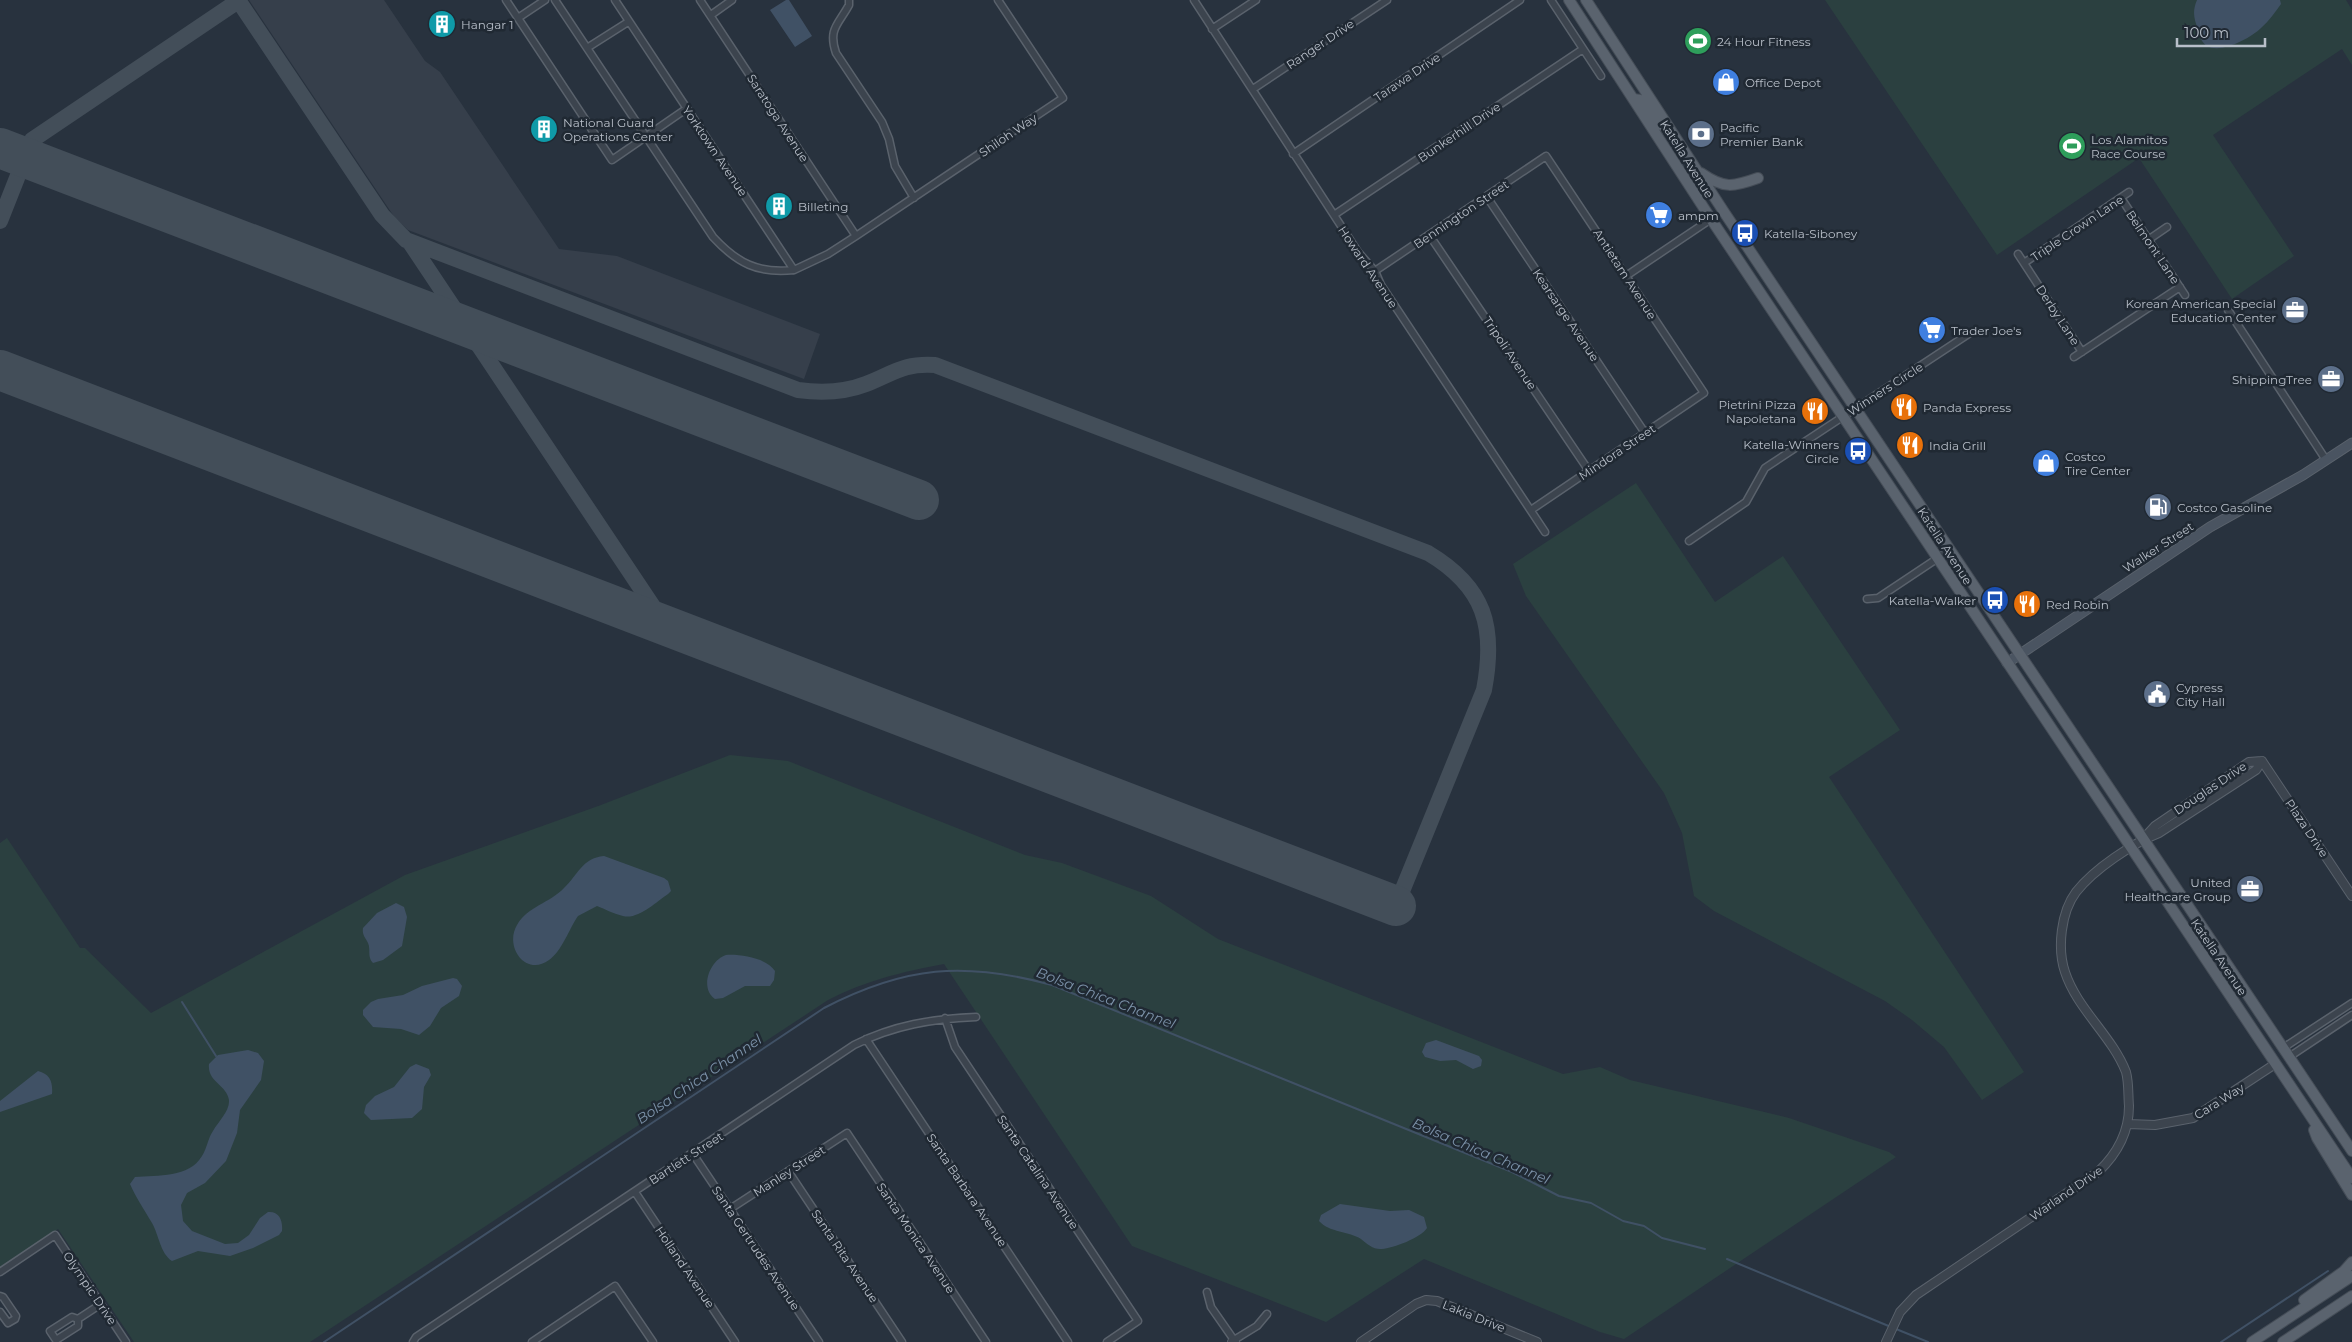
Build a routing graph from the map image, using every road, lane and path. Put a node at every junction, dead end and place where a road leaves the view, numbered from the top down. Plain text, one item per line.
1 (506, 0) edge
2 (545, 0) edge
3 (555, 0) edge
4 (615, 0) edge
5 (700, 0) edge
6 (732, 0) edge
7 (849, 0) edge
8 (998, 0) edge
9 (1194, 0) edge
10 (1256, 0) edge
11 (1387, 0) edge
12 (1520, 0) edge
13 (1551, 0) edge
14 (1569, 0) edge
15 (1586, 0) edge
16 (710, 15) junction
17 (518, 18) junction
18 (628, 22) junction
19 (1212, 29) junction
20 (587, 48) junction
21 (1584, 49) junction
22 (1601, 76) dead end
23 (1254, 89) junction
24 (1634, 98) junction
25 (686, 108) junction
26 (1674, 135) junction
27 (646, 137) junction
28 (1293, 154) junction
29 (1546, 156) joint
30 (1697, 171) junction
31 (1758, 178) dead end
32 (2130, 192) dead end
33 (1487, 197) junction
34 (914, 198) junction
35 (2121, 198) junction
36 (1334, 215) junction
37 (1711, 219) junction
38 (2168, 227) dead end
39 (856, 236) junction
40 (1430, 236) junction
41 (2148, 240) junction
42 (2018, 254) dead end
43 (2024, 263) junction
44 (794, 270) junction
45 (1375, 271) junction
46 (1626, 276) junction
47 (2180, 287) junction
48 (2185, 295) dead end
49 (2228, 310) dead end
50 (1970, 333) dead end
51 (2082, 352) junction
52 (2074, 357) dead end
53 (1704, 394) joint
54 (1856, 410) junction
55 (1844, 416) junction
56 (1645, 433) junction
57 (2352, 443) edge
58 (2326, 460) junction
59 (1589, 470) junction
60 (1531, 510) junction
61 (1545, 532) dead end
62 (1689, 541) dead end
63 (1950, 550) junction
64 (1938, 558) junction
65 (1867, 599) dead end
66 (2019, 655) junction
67 (2007, 663) junction
68 (2262, 761) joint
69 (2143, 839) junction
70 (2131, 847) junction
71 (2352, 896) edge
72 (2352, 1003) edge
73 (2352, 1015) edge
74 (976, 1017) dead end
75 (945, 1018) junction
76 (866, 1039) junction
77 (2267, 1052) junction
78 (2286, 1053) junction
79 (2275, 1064) junction
80 (2300, 1074) junction
81 (2309, 1115) junction
82 (2128, 1124) junction
83 (847, 1133) joint
84 (2352, 1151) edge
85 (693, 1154) junction
86 (788, 1171) junction
87 (2352, 1178) edge
88 (634, 1192) junction
89 (2352, 1195) edge
90 (730, 1209) junction
91 (2352, 1262) edge
92 (0, 1272) edge
93 (2352, 1276) edge
94 (1207, 1292) dead end
95 (0, 1296) edge
96 (2352, 1296) edge
97 (101, 1304) junction
98 (0, 1312) edge
99 (1267, 1314) dead end
100 (78, 1320) dead end
101 (2264, 1334) junction
102 (126, 1342) edge
103 (413, 1342) edge
104 (532, 1342) edge
105 (653, 1342) edge
106 (735, 1342) edge
107 (819, 1342) edge
108 (902, 1342) edge
109 (986, 1342) edge
110 (1068, 1342) edge
111 (1107, 1342) edge
112 (1233, 1342) edge
113 (1360, 1342) edge
114 (1537, 1342) edge
115 (1886, 1342) edge
116 (2252, 1342) edge
117 (2283, 1342) edge

1 - 17 street
2 - 17 street
3 - 20 street
4 - 18 street, Yorktown Avenue
5 - 16 street, Saratoga Avenue
6 - 16 street
7 - 34 street
8 - 34 street, Shiloh Way
9 - 19 street, Howard Avenue
10 - 19 street
11 - 23 street, Ranger Drive
12 - 28 street, Tarawa Drive
13 - 21 street
14 - 24 main road, Katella Avenue
15 - 26 main road, Katella Avenue
16 - 39 street, Saratoga Avenue
17 - 27 street
18 - 20 street
18 - 25 street, Yorktown Avenue
19 - 23 street, Howard Avenue
20 - 27 street
21 - 22 street
21 - 36 street, Bunkerhill Drive
23 - 28 street, Howard Avenue
24 - 26 main road
24 - 37 main road, Katella Avenue
25 - 27 street
25 - 44 street, Yorktown Avenue
26 - 30 main road, Katella Avenue
27 - 44 street
28 - 36 street, Howard Avenue
29 - 33 street, Bennington Street
29 - 46 street, Antietam Avenue
30 - 31 main road
30 - 54 main road, Katella Avenue
32 - 35 street, Triple Crown Lane
33 - 40 street, Bennington Street
33 - 56 street, Kearsarge Avenue
34 - 39 street, Shiloh Way
35 - 41 street, Belmont Lane
35 - 43 street, Triple Crown Lane
36 - 45 street, Howard Avenue
37 - 46 street
37 - 55 main road, Katella Avenue
38 - 41 street
39 - 44 street, Shiloh Way
40 - 45 street, Bennington Street
40 - 59 street, Tripoli Avenue
41 - 47 street, Belmont Lane
42 - 43 street, Derby Lane
43 - 51 street, Derby Lane
45 - 60 street, Howard Avenue
46 - 53 street, Antietam Avenue
47 - 48 street, Belmont Lane
47 - 51 street
49 - 58 street
50 - 54 street, Winners Circle
51 - 52 street
53 - 56 street, Mindora Street
54 - 55 street, Winners Circle
54 - 63 main road, Katella Avenue
55 - 62 street, Winners Circle
55 - 64 main road, Katella Avenue
56 - 59 street, Mindora Street
57 - 58 main road, Walker Street
58 - 66 main road, Walker Street
59 - 60 street, Mindora Street
60 - 61 street, Howard Avenue
63 - 64 street
63 - 66 main road, Katella Avenue
64 - 65 street
64 - 67 main road, Katella Avenue
66 - 67 main road, Walker Street
66 - 69 main road, Katella Avenue
67 - 70 main road, Katella Avenue
68 - 69 street, Douglas Drive
68 - 71 street, Plaza Drive
69 - 70 street, Douglas Drive
69 - 78 main road, Katella Avenue
70 - 77 main road, Katella Avenue
70 - 82 street, Warland Drive
72 - 78 street
73 - 78 street
74 - 75 street, Bartlett Street
75 - 76 street, Bartlett Street
75 - 111 street, Santa Catalina Avenue
76 - 85 street, Bartlett Street
76 - 110 street, Santa Barbara Avenue
77 - 78 main road
77 - 79 main road, Katella Avenue
78 - 80 main road, Katella Avenue
79 - 80 main road
79 - 81 main road, Katella Avenue
79 - 82 street, Cara Way
80 - 84 main road, Katella Avenue
81 - 87 main road, Katella Avenue
81 - 89 main road
82 - 115 street, Warland Drive
83 - 86 street, Manley Street
83 - 109 street, Santa Monica Avenue
85 - 88 street, Bartlett Street
85 - 90 street, Santa Gertrudes Avenue
86 - 90 street, Manley Street
86 - 108 street, Santa Rita Avenue
88 - 103 street, Bartlett Street
88 - 106 street, Holland Avenue
90 - 107 street, Santa Gertrudes Avenue
91 - 101 main road
92 - 97 street, Olympic Drive
93 - 101 main road
94 - 112 street
95 - 98 street
96 - 117 main road
97 - 100 street
97 - 102 street, Olympic Drive
99 - 112 street
101 - 116 main road
104 - 105 street
113 - 114 street, Lakia Drive

